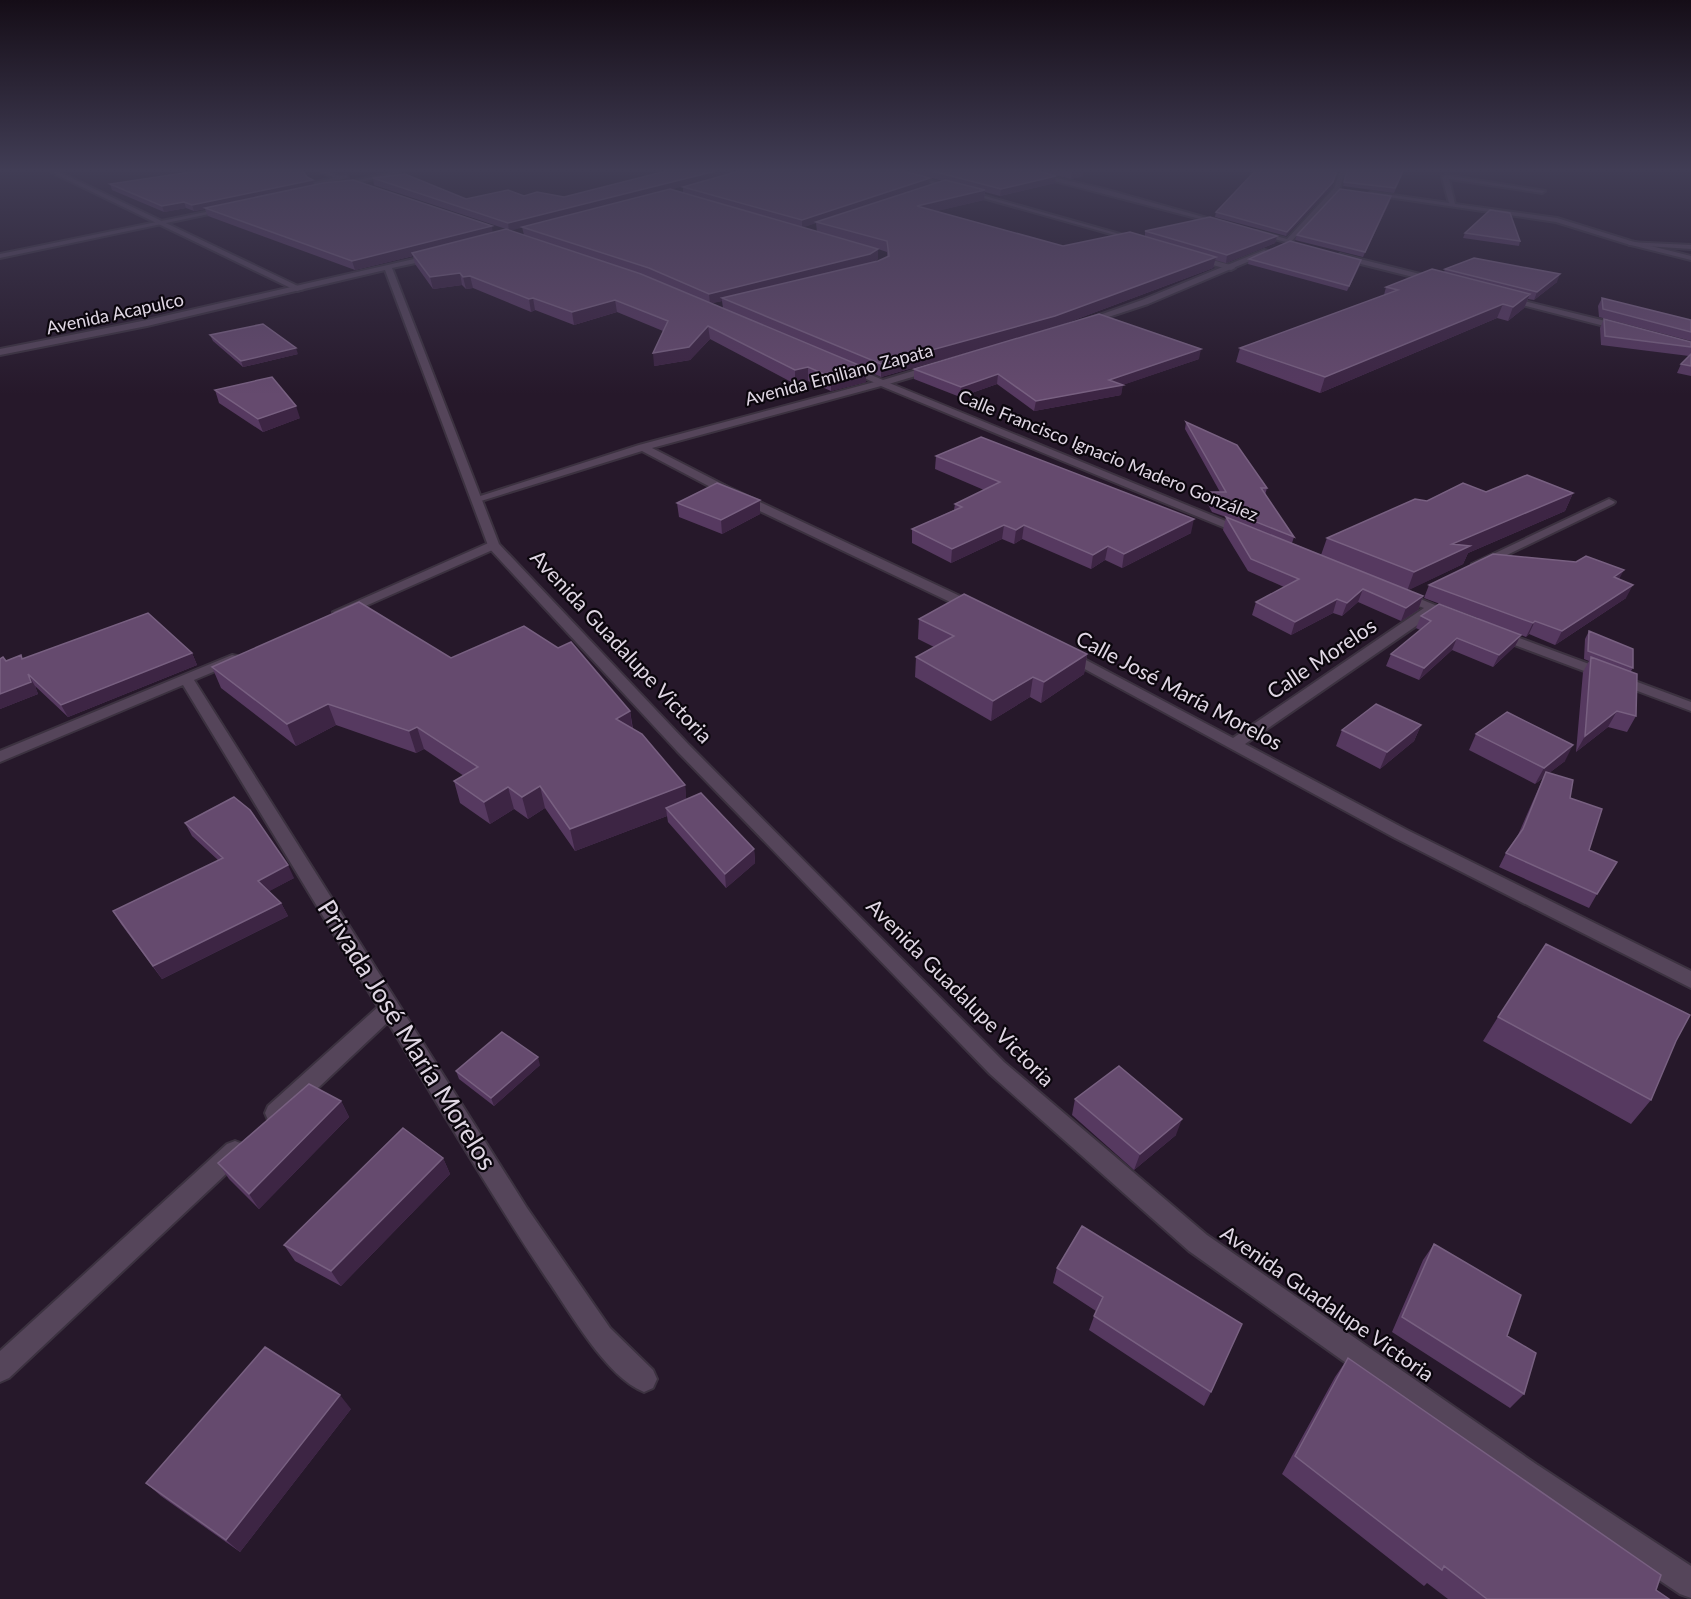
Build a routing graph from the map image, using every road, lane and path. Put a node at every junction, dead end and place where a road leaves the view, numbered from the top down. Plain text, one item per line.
1 (16, 246) edge
2 (50, 246) edge
3 (208, 246) edge
4 (1280, 246) edge
5 (1640, 246) edge
6 (1661, 246) edge
7 (1691, 248) edge
8 (0, 249) edge
9 (445, 254) edge
10 (1186, 254) edge
11 (1334, 254) edge
12 (0, 256) edge
13 (1691, 258) edge
14 (388, 268) junction
15 (1232, 268) junction
16 (1449, 284) edge
17 (300, 289) junction
18 (1495, 296) edge
19 (1068, 328) edge
20 (1634, 331) edge
21 (0, 352) edge
22 (838, 364) edge
23 (947, 364) edge
24 (882, 383) junction
25 (643, 447) junction
26 (477, 499) junction
27 (1609, 502) dead end
28 (1254, 535) edge
29 (493, 545) junction
30 (1471, 567) edge
31 (1428, 588) edge
32 (1385, 589) edge
33 (1407, 598) junction
34 (1433, 608) junction
35 (985, 613) edge
36 (328, 617) edge
37 (1464, 620) edge
38 (1484, 628) edge
39 (1056, 650) edge
40 (241, 656) edge
41 (186, 680) junction
42 (1691, 707) edge
43 (1234, 744) junction
44 (0, 757) edge
45 (1691, 980) edge
46 (390, 1008) junction
47 (0, 1369) edge
48 (644, 1379) dead end
49 (1691, 1583) edge

1 - 8 street
2 - 12 street
3 - 17 street
4 - 15 street
5 - 13 street
6 - 7 street
9 - 14 street, Avenida Acapulco
10 - 15 street
11 - 16 street
14 - 17 street, Avenida Acapulco
14 - 26 street, Avenida Guadalupe Victoria
15 - 19 street
17 - 21 street, Avenida Acapulco
18 - 20 street
22 - 24 street, Calle Francisco Ignacio Madero González
23 - 24 street, Avenida Emiliano Zapata
24 - 25 street, Avenida Emiliano Zapata
24 - 28 street, Calle Francisco Ignacio Madero González
25 - 26 street, Avenida Emiliano Zapata
25 - 35 street
26 - 29 street, Avenida Guadalupe Victoria
27 - 30 street
29 - 36 street
29 - 49 street, Avenida Guadalupe Victoria
31 - 33 street
32 - 33 street
33 - 34 street
34 - 37 street
34 - 43 street, Calle Morelos
38 - 42 street
39 - 43 street, Calle José María Morelos
40 - 41 street
41 - 44 street
41 - 46 street, Privada José María Morelos
43 - 45 street, Calle José María Morelos
46 - 47 street
46 - 48 street, Privada José María Morelos

